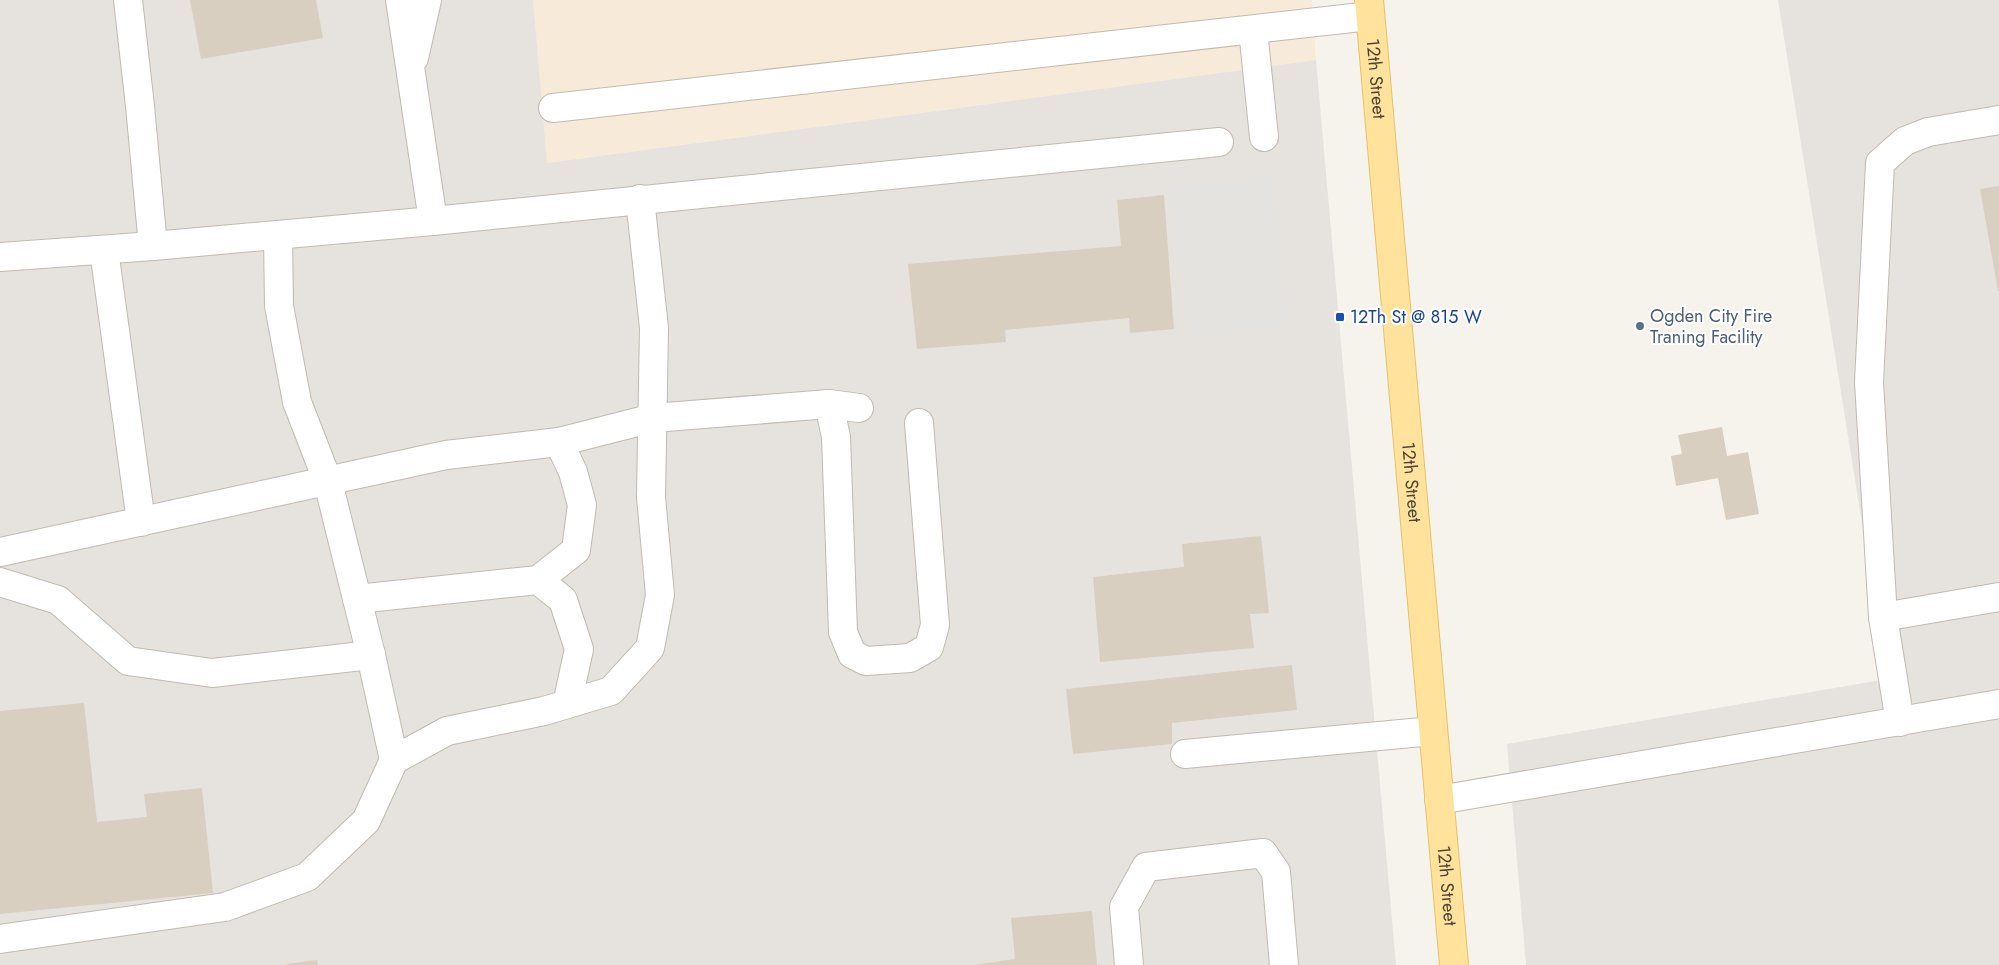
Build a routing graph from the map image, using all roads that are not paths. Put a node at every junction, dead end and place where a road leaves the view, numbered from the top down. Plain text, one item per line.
1 (128, 0) edge
2 (400, 0) edge
3 (427, 0) edge
4 (1369, 8) edge
5 (1253, 30) junction
6 (411, 74) junction
7 (554, 108) dead end
8 (1999, 120) edge
9 (1264, 138) dead end
10 (1219, 142) dead end
11 (640, 200) junction
12 (433, 220) junction
13 (278, 235) junction
14 (153, 246) junction
15 (104, 250) junction
16 (0, 257) edge
17 (829, 404) junction
18 (859, 408) dead end
19 (654, 418) junction
20 (919, 423) dead end
21 (559, 442) junction
22 (328, 482) junction
23 (141, 522) junction
24 (0, 552) edge
25 (538, 580) junction
26 (0, 582) edge
27 (1999, 597) edge
28 (357, 599) junction
29 (1883, 617) junction
30 (371, 655) junction
31 (567, 704) junction
32 (1999, 704) edge
33 (1900, 722) junction
34 (1433, 731) junction
35 (1185, 754) dead end
36 (394, 760) junction
37 (1439, 800) junction
38 (0, 939) edge
39 (1129, 965) edge
40 (1284, 965) edge
41 (1454, 965) edge

1 - 14 lane
2 - 6 lane
3 - 6 lane
4 - 5 lane
4 - 34 main road, 12th Street
5 - 7 lane
5 - 9 lane
6 - 12 lane
8 - 29 lane
10 - 11 lane
11 - 12 lane
11 - 19 lane
12 - 13 lane
13 - 14 lane
13 - 22 lane
14 - 15 lane
15 - 16 lane
15 - 23 lane
17 - 18 lane
17 - 19 lane
17 - 20 lane
19 - 21 lane
19 - 31 lane
21 - 22 lane
21 - 25 lane
22 - 23 lane
22 - 28 lane
23 - 24 lane
25 - 28 lane
25 - 31 lane
26 - 30 lane
27 - 29 lane
28 - 30 lane
29 - 33 lane
30 - 36 lane
31 - 36 lane
32 - 33 lane
33 - 37 lane
34 - 35 lane
34 - 37 main road, 12th Street
36 - 38 lane
37 - 41 main road, 12th Street
39 - 40 lane

